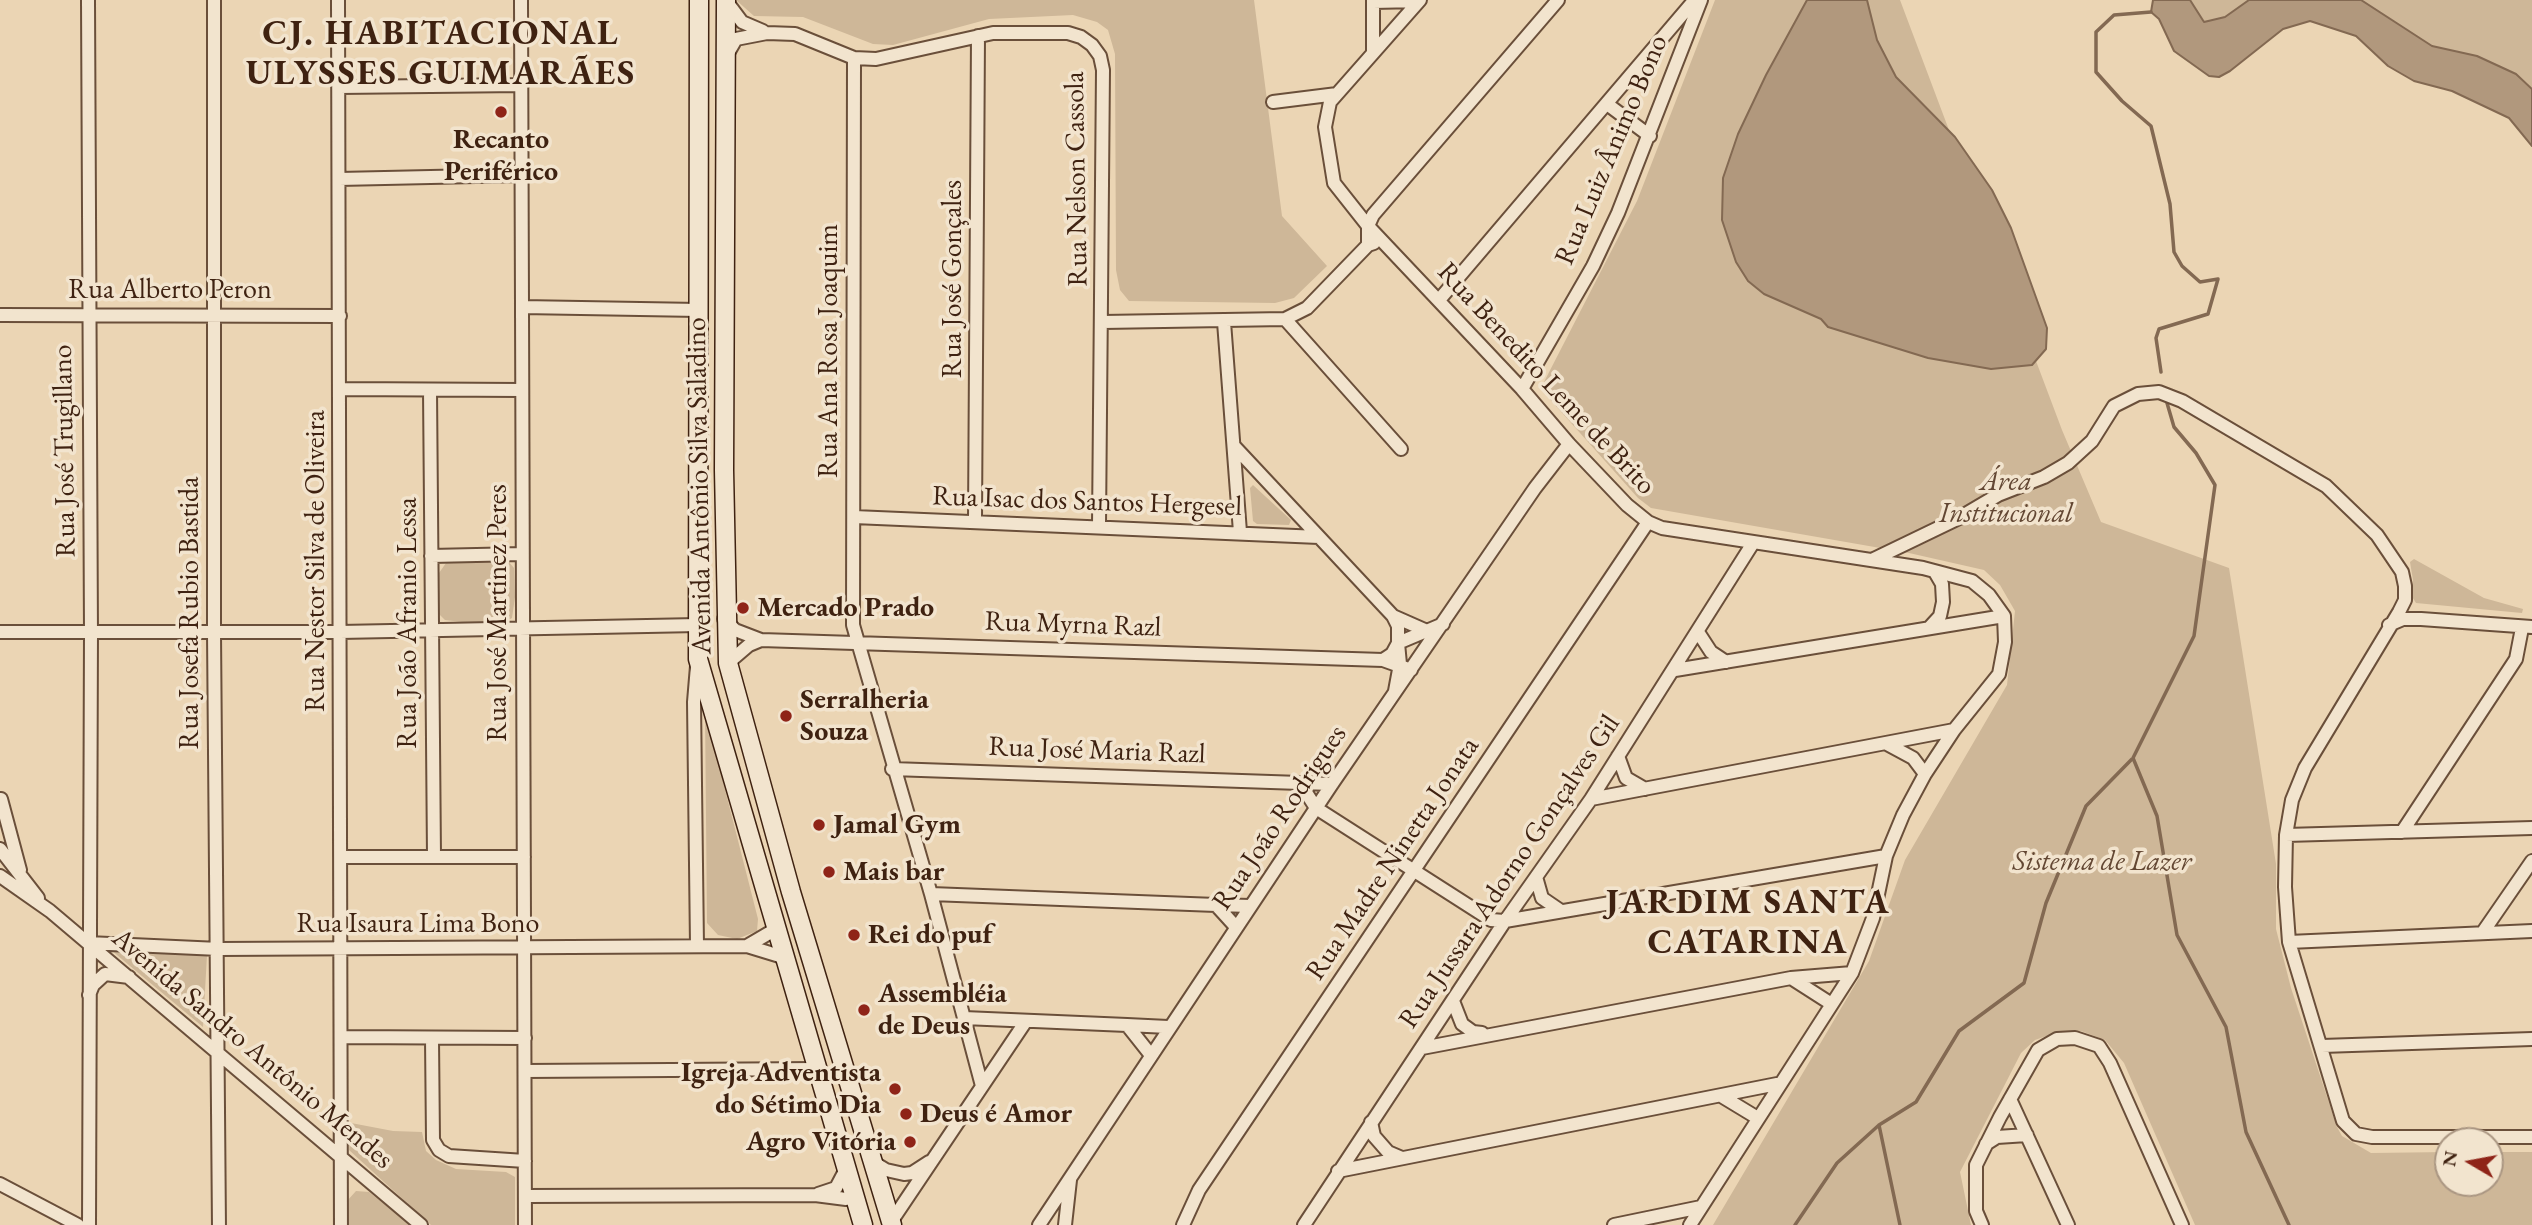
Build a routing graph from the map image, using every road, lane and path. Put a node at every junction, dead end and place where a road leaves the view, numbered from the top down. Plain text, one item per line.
1 (88, 0) edge
2 (214, 0) edge
3 (338, 0) edge
4 (521, 0) edge
5 (699, 0) edge
6 (726, 0) edge
7 (1419, 0) edge
8 (1558, 0) edge
9 (1373, 1) edge
10 (1695, 1) edge
11 (767, 33) junction
12 (978, 36) junction
13 (1685, 41) junction
14 (1657, 46) junction
15 (1373, 52) junction
16 (726, 58) junction
17 (854, 58) junction
18 (522, 85) junction
19 (339, 86) junction
20 (1337, 94) junction
21 (1300, 99) junction
22 (1273, 102) dead end
23 (1606, 104) junction
24 (1326, 114) junction
25 (1650, 136) junction
26 (522, 176) junction
27 (339, 178) junction
28 (1368, 226) junction
29 (1382, 240) junction
30 (1367, 244) junction
31 (1439, 300) junction
32 (522, 307) junction
33 (699, 310) junction
34 (213, 314) junction
35 (0, 315) edge
36 (89, 315) junction
37 (340, 316) junction
38 (1284, 319) junction
39 (1103, 322) junction
40 (1224, 322) junction
41 (340, 389) junction
42 (1522, 389) junction
43 (430, 390) junction
44 (522, 390) junction
45 (1569, 444) junction
46 (1234, 446) junction
47 (1401, 449) dead end
48 (1255, 469) junction
49 (1236, 475) junction
50 (854, 517) junction
51 (975, 521) junction
52 (1648, 522) junction
53 (1099, 525) junction
54 (1240, 532) junction
55 (1319, 537) junction
56 (1753, 543) junction
57 (522, 554) junction
58 (432, 556) junction
59 (1874, 559) junction
60 (1935, 572) junction
61 (1394, 616) junction
62 (2004, 616) junction
63 (724, 618) junction
64 (1443, 624) junction
65 (698, 625) junction
66 (2389, 625) junction
67 (1929, 628) junction
68 (2527, 628) edge
69 (523, 630) junction
70 (91, 631) junction
71 (432, 631) junction
72 (1427, 631) junction
73 (0, 632) edge
74 (340, 632) junction
75 (1698, 632) junction
76 (214, 633) junction
77 (761, 640) junction
78 (856, 643) junction
79 (1398, 643) junction
80 (698, 659) junction
81 (1383, 660) junction
82 (1726, 662) junction
83 (727, 663) junction
84 (1405, 667) junction
85 (1675, 670) junction
86 (1396, 681) junction
87 (1394, 695) junction
88 (1954, 730) junction
89 (1886, 744) junction
90 (1618, 757) junction
91 (892, 769) junction
92 (1925, 774) junction
93 (1300, 783) junction
94 (1332, 784) junction
95 (1645, 789) junction
96 (1, 798) edge
97 (1591, 799) junction
98 (1316, 808) junction
99 (0, 822) edge
100 (2532, 828) edge
101 (2402, 831) junction
102 (2286, 835) junction
103 (0, 849) edge
104 (434, 856) junction
105 (1886, 856) junction
106 (342, 857) junction
107 (524, 857) junction
108 (2532, 861) edge
109 (1414, 872) junction
110 (20, 874) junction
111 (1536, 877) junction
112 (2, 878) edge
113 (791, 892) junction
114 (931, 894) junction
115 (89, 902) junction
116 (1216, 905) junction
117 (1250, 906) junction
118 (50, 911) junction
119 (1561, 911) junction
120 (1505, 921) junction
121 (64, 923) junction
122 (1236, 927) junction
123 (776, 929) junction
124 (2532, 931) edge
125 (2483, 932) junction
126 (2290, 942) junction
127 (88, 943) junction
128 (697, 946) junction
129 (747, 946) junction
130 (342, 948) junction
131 (524, 948) junction
132 (219, 949) junction
133 (783, 957) junction
134 (1852, 972) junction
135 (129, 978) junction
136 (1791, 978) junction
137 (88, 999) junction
138 (1453, 1001) junction
139 (1830, 1003) junction
140 (964, 1018) junction
141 (1026, 1021) junction
142 (1127, 1026) junction
143 (1168, 1027) junction
144 (1489, 1034) junction
145 (343, 1037) junction
146 (525, 1038) junction
147 (432, 1039) junction
148 (2532, 1039) edge
149 (2322, 1046) junction
150 (1422, 1048) junction
151 (218, 1050) junction
152 (1150, 1054) junction
153 (817, 1069) junction
154 (525, 1072) junction
155 (1777, 1084) junction
156 (982, 1086) junction
157 (1723, 1097) junction
158 (2010, 1098) junction
159 (1756, 1117) junction
160 (341, 1121) junction
161 (1371, 1122) junction
162 (314, 1134) junction
163 (2027, 1135) junction
164 (2532, 1136) edge
165 (1986, 1144) junction
166 (340, 1156) junction
167 (935, 1158) junction
168 (1402, 1158) junction
169 (525, 1161) junction
170 (873, 1168) junction
171 (846, 1169) junction
172 (1338, 1171) junction
173 (1070, 1177) junction
174 (0, 1184) edge
175 (814, 1195) junction
176 (854, 1195) junction
177 (526, 1196) junction
178 (830, 1198) junction
179 (1700, 1207) junction
180 (861, 1220) edge
181 (1656, 1222) edge
182 (891, 1223) edge
183 (78, 1225) edge
184 (89, 1225) edge
185 (219, 1225) edge
186 (341, 1225) edge
187 (421, 1225) edge
188 (525, 1225) edge
189 (1039, 1225) edge
190 (1065, 1225) edge
191 (1183, 1225) edge
192 (1304, 1225) edge
193 (1614, 1225) edge
194 (1690, 1225) edge
195 (1982, 1225) edge
196 (2068, 1225) edge
197 (2182, 1225) edge

1 - 36 street, Rua José Trugillano
2 - 34 street, Rua Josefa Rubio Bastida
3 - 19 street, Rua Nestor Silva de Oliveira
4 - 18 street, Rua José Martinez Peres
5 - 33 main road, Avenida Antônio Silva Saladino
6 - 11 street, Rua Nelson Cassola
6 - 16 main road, Avenida Antônio Silva Saladino
7 - 9 street
7 - 15 street
8 - 28 street
9 - 15 street
10 - 13 street, Rua Luiz Ânimo Bono
10 - 14 street
11 - 16 street, Rua Nelson Cassola
11 - 17 street, Rua Nelson Cassola
12 - 17 street, Rua Nelson Cassola
12 - 39 street, Rua Nelson Cassola
12 - 51 street, Rua José Gonçales
13 - 14 street
13 - 25 street, Rua Luiz Ânimo Bono
14 - 23 street
15 - 20 street
16 - 63 main road, Avenida Antônio Silva Saladino
17 - 50 street, Rua Ana Rosa Joaquim
18 - 19 street
18 - 26 street, Rua José Martinez Peres
19 - 27 street, Rua Nestor Silva de Oliveira
20 - 21 street
20 - 24 street
21 - 22 street
21 - 24 street
23 - 25 street
23 - 31 street
24 - 28 street, Rua Benedito Leme de Brito
25 - 42 street, Rua Luiz Ânimo Bono
26 - 27 street
26 - 32 street, Rua José Martinez Peres
27 - 37 street, Rua Nestor Silva de Oliveira
28 - 29 street, Rua Benedito Leme de Brito
28 - 30 street
29 - 30 street
29 - 31 street, Rua Benedito Leme de Brito
30 - 38 street
31 - 42 street, Rua Benedito Leme de Brito
32 - 33 street
32 - 44 street, Rua José Martinez Peres
33 - 65 main road, Avenida Antônio Silva Saladino
34 - 36 street, Rua Alberto Peron
34 - 37 street, Rua Alberto Peron
34 - 76 street, Rua Josefa Rubio Bastida
35 - 36 street, Rua Alberto Peron
36 - 70 street, Rua José Trugillano
37 - 41 street, Rua Nestor Silva de Oliveira
38 - 40 street
38 - 47 street
39 - 40 street
39 - 53 street, Rua Nelson Cassola
40 - 46 street
41 - 43 street
41 - 74 street, Rua Nestor Silva de Oliveira
42 - 45 street, Rua Benedito Leme de Brito
43 - 44 street
43 - 58 street, Rua João Afranio Lessa
44 - 57 street, Rua José Martinez Peres
45 - 52 street, Rua Benedito Leme de Brito
45 - 64 street, Rua João Rodrigues
46 - 48 street
46 - 49 street
48 - 49 street
48 - 55 street
49 - 54 street
50 - 51 street, Rua Isac dos Santos Hergesel
50 - 78 street, Rua Ana Rosa Joaquim
51 - 53 street, Rua Isac dos Santos Hergesel
52 - 56 street, Rua Benedito Leme de Brito
52 - 109 street, Rua Madre Ninetta Jonata
53 - 54 street, Rua Isac dos Santos Hergesel
54 - 55 street, Rua Isac dos Santos Hergesel
55 - 61 street
56 - 59 street, Rua Benedito Leme de Brito
56 - 75 street, Rua Jussara Adorno Gonçalves Gil
57 - 58 street
57 - 69 street, Rua José Martinez Peres
58 - 71 street, Rua João Afranio Lessa
59 - 60 street, Rua Benedito Leme de Brito
59 - 66 street
60 - 62 street, Rua Benedito Leme de Brito
60 - 67 street
61 - 72 street
61 - 79 street
62 - 67 street
62 - 88 street
63 - 77 street, Rua Myrna Razl
63 - 83 main road, Avenida Antônio Silva Saladino
64 - 72 street
64 - 84 street, Rua João Rodrigues
65 - 69 street
65 - 80 main road, Avenida Antônio Silva Saladino
66 - 68 street
66 - 102 street
67 - 82 street
68 - 101 street
69 - 71 street
69 - 107 street, Rua José Martinez Peres
70 - 73 street
70 - 76 street
70 - 115 street, Rua José Trugillano
71 - 74 street
71 - 104 street, Rua João Afranio Lessa
72 - 79 street
74 - 76 street
74 - 106 street, Rua Nestor Silva de Oliveira
75 - 82 street
75 - 85 street, Rua Jussara Adorno Gonçalves Gil
76 - 132 street, Rua Josefa Rubio Bastida
77 - 78 street, Rua Myrna Razl
77 - 83 street
78 - 81 street, Rua Myrna Razl
78 - 91 street, Rua Ana Rosa Joaquim
79 - 81 street
79 - 84 street
80 - 123 main road, Avenida Antônio Silva Saladino
80 - 128 street
81 - 84 street, Rua Myrna Razl
81 - 86 street
82 - 85 street
83 - 113 main road, Avenida Antônio Silva Saladino
84 - 86 street
84 - 87 street, Rua João Rodrigues
85 - 90 street, Rua Jussara Adorno Gonçalves Gil
86 - 87 street
87 - 94 street, Rua João Rodrigues
88 - 89 street
88 - 92 street
89 - 92 street
89 - 95 street
90 - 95 street
90 - 97 street, Rua Jussara Adorno Gonçalves Gil
91 - 93 street, Rua José Maria Razl
91 - 114 street, Rua Ana Rosa Joaquim
92 - 105 street
93 - 94 street, Rua José Maria Razl
93 - 98 street
94 - 98 street, Rua João Rodrigues
95 - 97 street
96 - 99 street
96 - 110 street
97 - 111 street, Rua Jussara Adorno Gonçalves Gil
98 - 109 street
98 - 117 street, Rua João Rodrigues
100 - 101 street
101 - 102 street
102 - 126 street
103 - 110 street, Avenida Sandro Antônio Mendes
104 - 106 street
104 - 107 street
105 - 119 street
105 - 134 street
106 - 130 street, Rua Nestor Silva de Oliveira
107 - 131 street, Rua José Martinez Peres
108 - 125 street
109 - 120 street
109 - 191 street, Rua Madre Ninetta Jonata
110 - 118 street, Avenida Sandro Antônio Mendes
111 - 119 street
111 - 120 street, Rua Jussara Adorno Gonçalves Gil
112 - 118 street, Avenida Sandro Antônio Mendes
113 - 123 main road
113 - 170 main road, Avenida Antônio Silva Saladino
114 - 116 street
114 - 140 street, Rua Ana Rosa Joaquim
115 - 121 street
115 - 127 street, Rua José Trugillano
116 - 117 street
116 - 122 street
117 - 122 street, Rua João Rodrigues
118 - 121 street, Avenida Sandro Antônio Mendes
119 - 120 street
120 - 138 street, Rua Jussara Adorno Gonçalves Gil
121 - 127 street, Avenida Sandro Antônio Mendes
122 - 143 street, Rua João Rodrigues
123 - 129 street
123 - 133 main road, Avenida Antônio Silva Saladino
124 - 125 street
125 - 126 street
126 - 149 street
127 - 132 street, Rua Isaura Lima Bono
127 - 135 street, Avenida Sandro Antônio Mendes
127 - 137 street, Rua José Trugillano
128 - 129 street, Rua Isaura Lima Bono
128 - 131 street, Rua Isaura Lima Bono
129 - 133 street, Rua Isaura Lima Bono
130 - 131 street, Rua Isaura Lima Bono
130 - 132 street, Rua Isaura Lima Bono
130 - 145 street, Rua Nestor Silva de Oliveira
131 - 146 street, Rua José Martinez Peres
132 - 151 street, Rua Josefa Rubio Bastida
133 - 153 main road
134 - 136 street
134 - 139 street
135 - 137 street
135 - 151 street, Avenida Sandro Antônio Mendes
136 - 139 street
136 - 144 street
137 - 184 street, Rua José Trugillano
138 - 144 street
138 - 150 street, Rua Jussara Adorno Gonçalves Gil
139 - 155 street
140 - 141 street
140 - 156 street, Rua Ana Rosa Joaquim
141 - 142 street
141 - 156 street
142 - 143 street
142 - 152 street
143 - 152 street, Rua João Rodrigues
144 - 150 street
145 - 147 street
145 - 160 street, Rua Nestor Silva de Oliveira
146 - 147 street
146 - 154 street, Rua José Martinez Peres
147 - 169 street
148 - 149 street
149 - 164 street
150 - 161 street, Rua Jussara Adorno Gonçalves Gil
151 - 162 street, Avenida Sandro Antônio Mendes
151 - 185 street, Rua Josefa Rubio Bastida
152 - 173 street, Rua João Rodrigues
153 - 154 street
153 - 171 main road
154 - 169 street, Rua José Martinez Peres
155 - 157 street
155 - 159 street
156 - 167 street
157 - 159 street
157 - 168 street
158 - 163 street
158 - 165 street
158 - 197 street
159 - 179 street
160 - 162 street
160 - 166 street, Rua Nestor Silva de Oliveira
161 - 168 street
161 - 172 street, Rua Jussara Adorno Gonçalves Gil
162 - 166 street, Avenida Sandro Antônio Mendes
163 - 165 street
163 - 196 street
165 - 195 street
166 - 186 street, Rua Nestor Silva de Oliveira
166 - 187 street, Avenida Sandro Antônio Mendes
167 - 170 street
167 - 182 street
168 - 172 street
169 - 177 street, Rua José Martinez Peres
170 - 176 main road
170 - 182 main road, Avenida Antônio Silva Saladino
171 - 175 street
171 - 176 main road
172 - 192 street, Rua Jussara Adorno Gonçalves Gil
173 - 189 street, Rua João Rodrigues
173 - 190 street
174 - 183 street
175 - 177 street
175 - 178 street
176 - 178 street
176 - 180 main road
177 - 188 street, Rua José Martinez Peres
178 - 180 street
179 - 181 street
179 - 194 street
181 - 193 street

